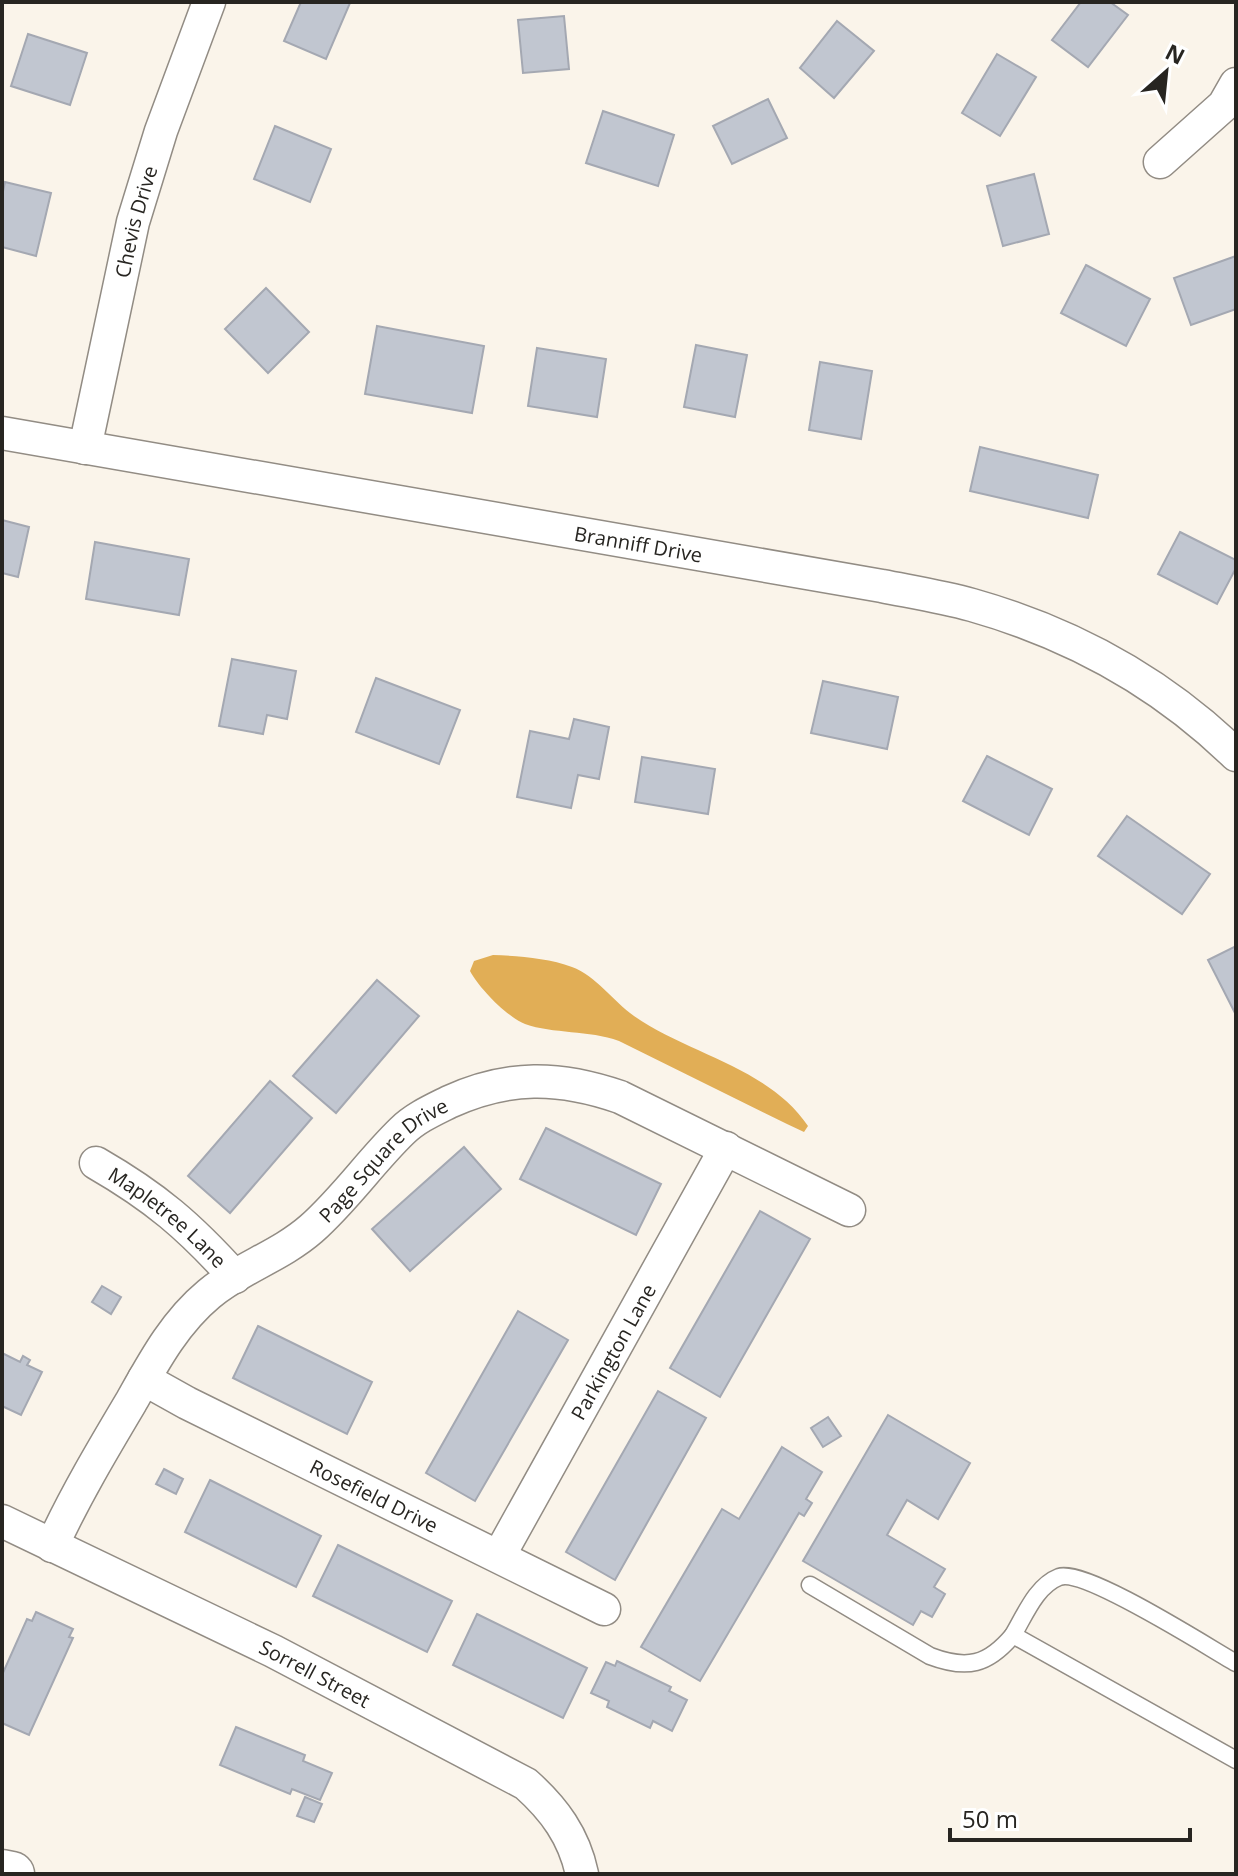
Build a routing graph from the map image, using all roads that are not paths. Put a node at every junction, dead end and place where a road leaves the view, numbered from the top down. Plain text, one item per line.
1 (209, 2) edge
2 (1236, 84) edge
3 (1160, 162) dead end
4 (2, 433) edge
5 (85, 448) junction
6 (1236, 755) edge
7 (726, 1148) junction
8 (96, 1163) dead end
9 (849, 1210) dead end
10 (235, 1277) junction
11 (144, 1379) junction
12 (2, 1521) edge
13 (52, 1546) junction
14 (499, 1556) junction
15 (810, 1585) dead end
16 (604, 1609) dead end
17 (1013, 1635) junction
18 (1236, 1663) edge
19 (1236, 1760) edge
20 (2, 1872) edge
21 (12, 1874) edge
22 (582, 1874) edge

1 - 5 street, Chevis Drive
2 - 3 street
4 - 5 street, Branniff Drive
5 - 6 street, Branniff Drive
7 - 9 street, Page Square Drive
7 - 10 street, Page Square Drive
7 - 14 street, Parkington Lane
8 - 10 street, Mapletree Lane
10 - 11 street, Page Square Drive
11 - 13 street, Page Square Drive
11 - 14 street, Rosefield Drive
12 - 13 street, Sorrell Street
13 - 22 street, Sorrell Street
14 - 16 street, Rosefield Drive
15 - 17 lane
17 - 18 lane
17 - 19 lane
20 - 21 main road

